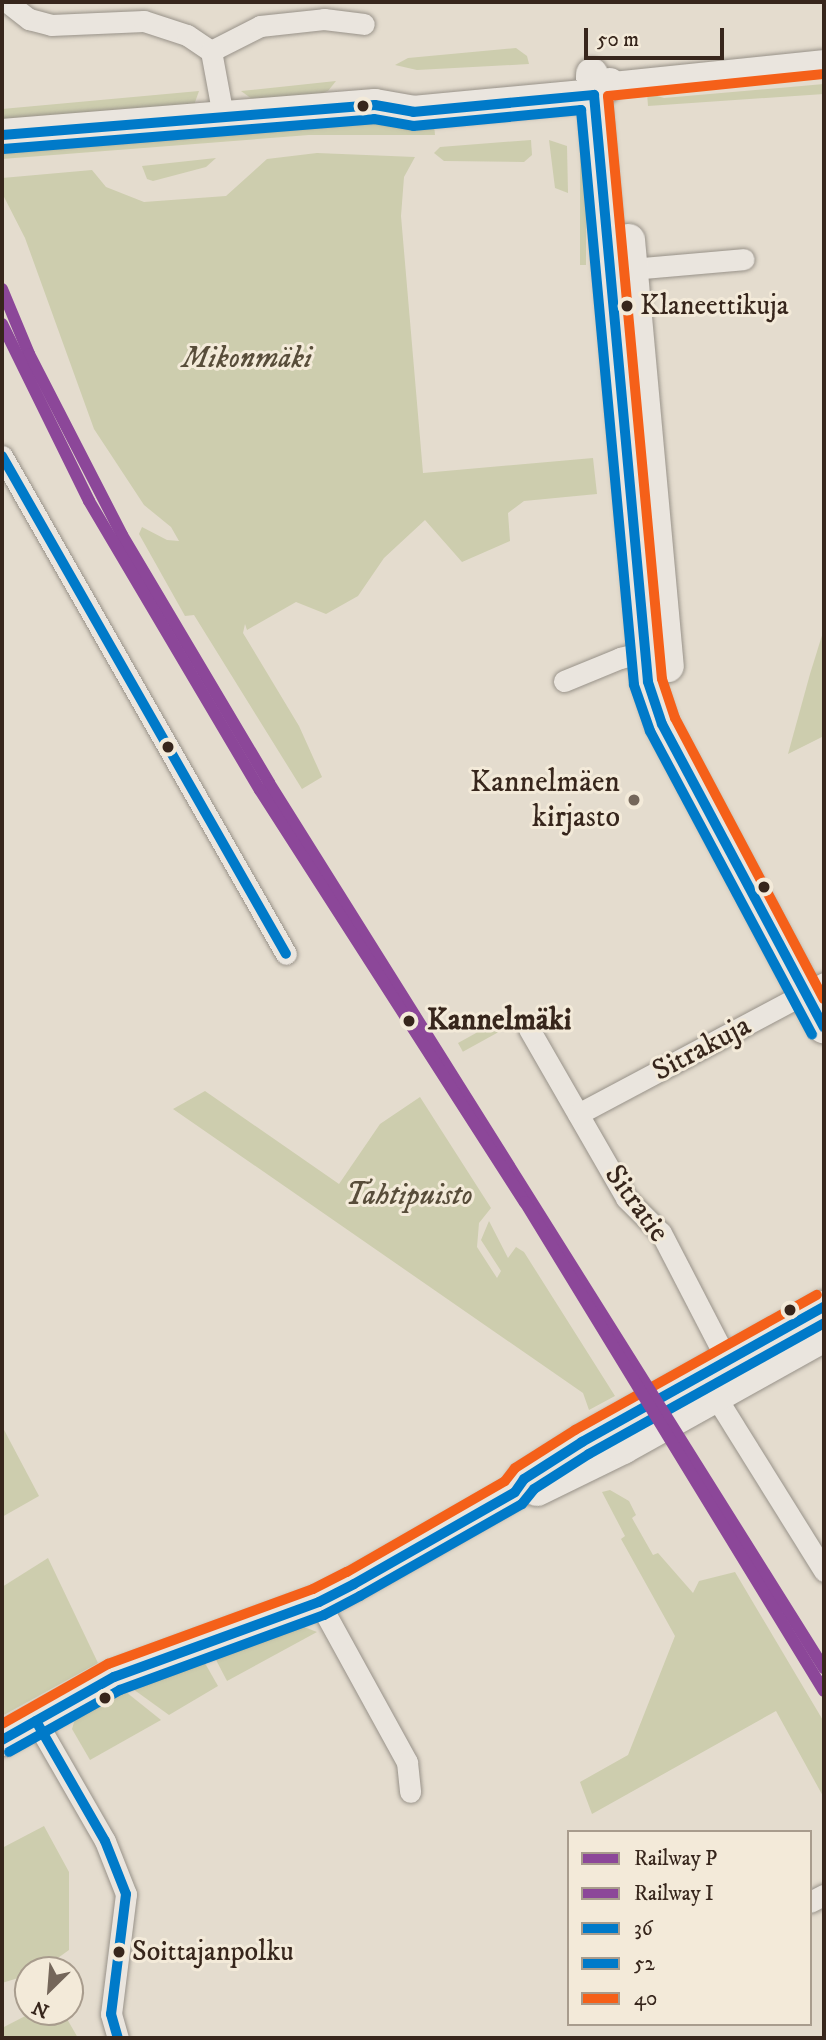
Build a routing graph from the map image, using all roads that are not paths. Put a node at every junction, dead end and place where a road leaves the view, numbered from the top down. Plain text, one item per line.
1 (7, 2) edge
2 (364, 24) dead end
3 (211, 51) junction
4 (824, 60) edge
5 (599, 84) junction
6 (223, 116) junction
7 (2, 135) edge
8 (744, 259) dead end
9 (621, 270) junction
10 (2, 456) edge
11 (654, 649) junction
12 (564, 681) dead end
13 (286, 954) dead end
14 (818, 987) edge
15 (824, 1028) edge
16 (529, 1029) dead end
17 (579, 1114) junction
18 (824, 1307) edge
19 (824, 1336) edge
20 (721, 1379) junction
21 (824, 1571) edge
22 (319, 1602) junction
23 (36, 1721) junction
24 (2, 1740) edge
25 (410, 1793) dead end
26 (118, 2038) edge

1 - 3 street
2 - 3 street
3 - 6 street
4 - 5 street
5 - 6 street
5 - 9 street
6 - 7 street
8 - 9 street
9 - 11 street
10 - 13 street
11 - 12 street
11 - 14 street
14 - 15 street
14 - 17 street, Sitrakuja
16 - 17 street, Sitratie
17 - 20 street, Sitratie
18 - 20 street
19 - 20 street
20 - 21 street, Sitratie
20 - 22 street
22 - 23 street
22 - 25 street
23 - 24 street
23 - 26 street

